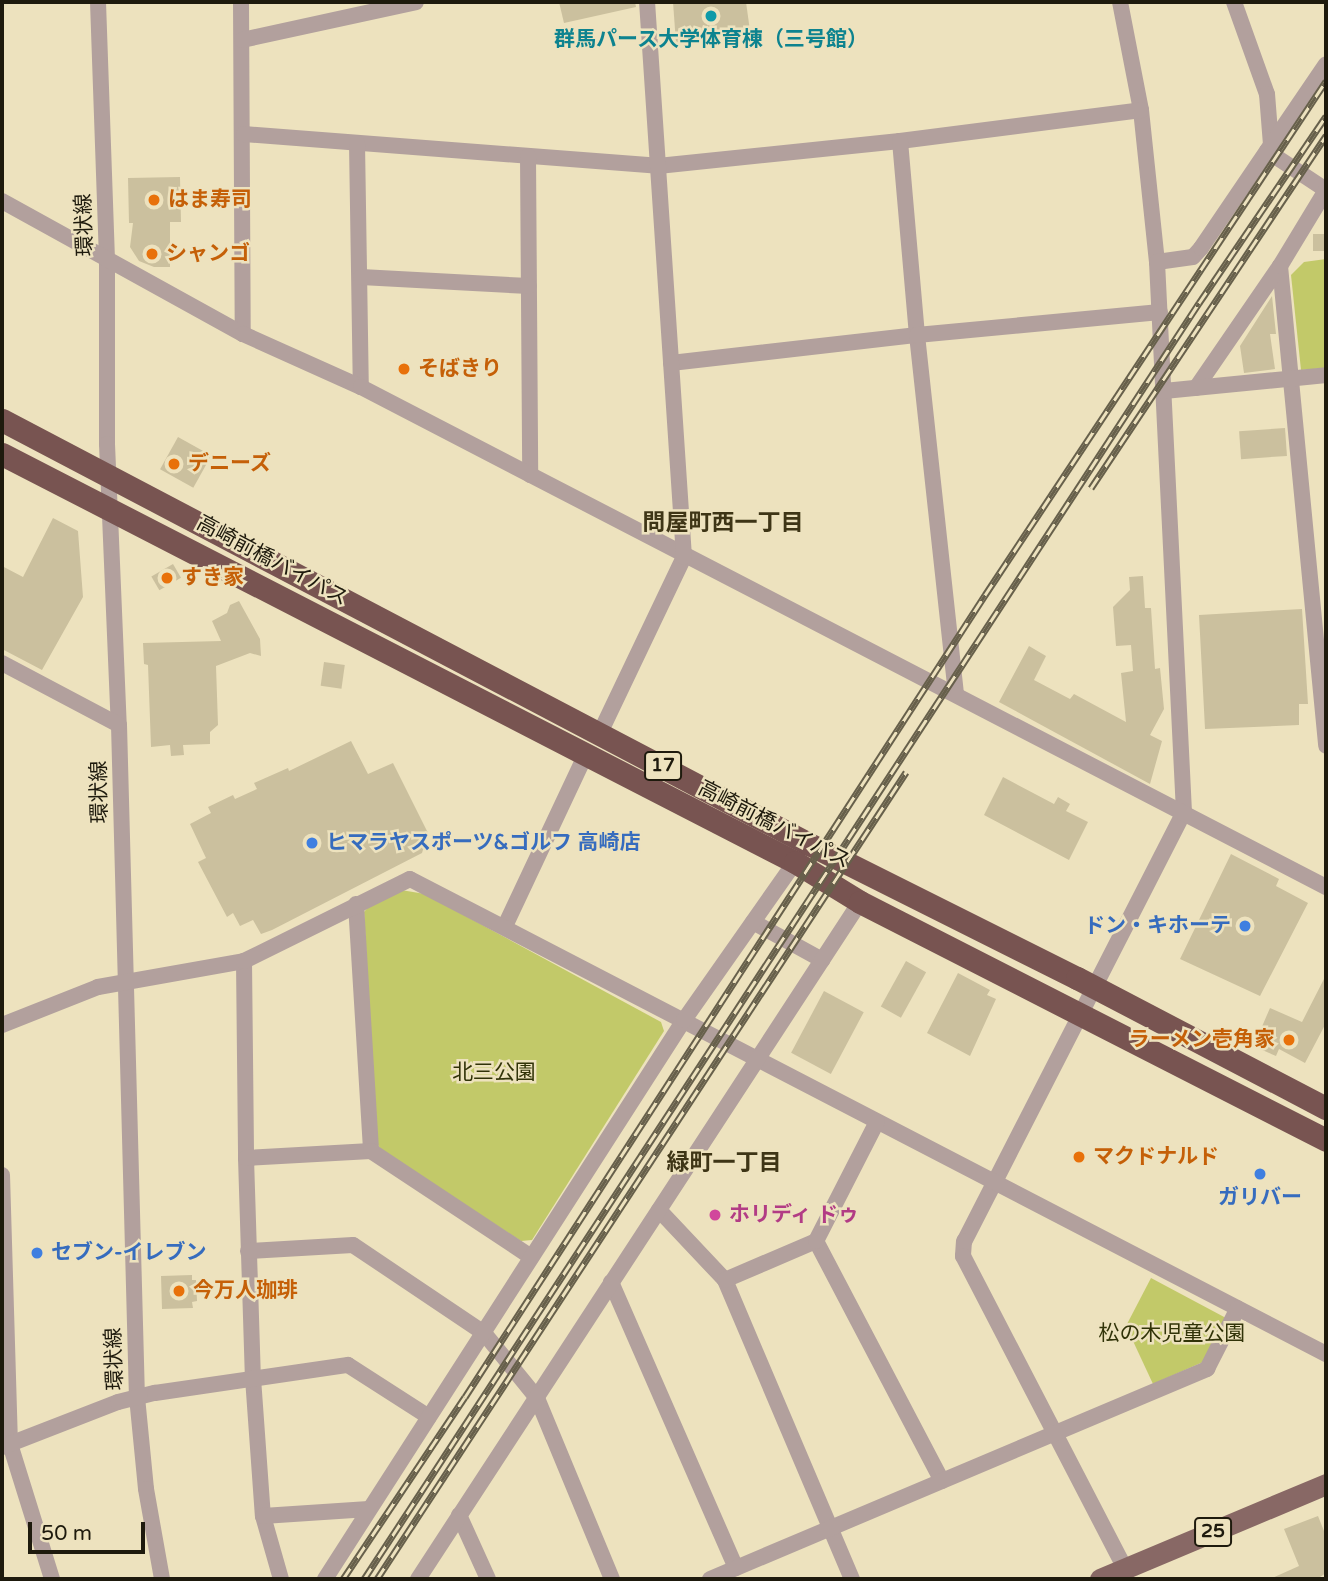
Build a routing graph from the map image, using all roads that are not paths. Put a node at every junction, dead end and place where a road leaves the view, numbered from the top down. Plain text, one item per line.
1 (98, 2) edge
2 (241, 2) edge
3 (416, 2) edge
4 (647, 2) edge
5 (1120, 2) edge
6 (1234, 2) edge
7 (242, 40) junction
8 (1326, 64) edge
9 (1141, 110) junction
10 (244, 134) junction
11 (900, 141) junction
12 (357, 143) junction
13 (1269, 148) junction
14 (528, 156) junction
15 (658, 166) junction
16 (1326, 190) edge
17 (2, 201) edge
18 (107, 260) junction
19 (1157, 262) junction
20 (1280, 266) junction
21 (361, 277) junction
22 (529, 286) junction
23 (1160, 312) junction
24 (243, 334) junction
25 (917, 335) junction
26 (671, 363) junction
27 (1326, 375) edge
28 (1291, 379) junction
29 (360, 387) junction
30 (1196, 388) junction
31 (1164, 391) junction
32 (2, 420) edge
33 (2, 454) edge
34 (108, 474) junction
35 (530, 475) junction
36 (110, 510) junction
37 (684, 557) junction
38 (1322, 659) edge
39 (2, 663) edge
40 (956, 693) junction
41 (119, 725) junction
42 (600, 733) junction
43 (1326, 746) edge
44 (586, 754) junction
45 (1184, 812) junction
46 (795, 862) junction
47 (1326, 887) edge
48 (860, 902) junction
49 (356, 904) junction
50 (753, 922) junction
51 (505, 926) junction
52 (822, 960) junction
53 (244, 961) junction
54 (124, 981) junction
55 (1096, 988) junction
56 (1083, 1013) junction
57 (684, 1020) junction
58 (2, 1025) edge
59 (758, 1058) junction
60 (1326, 1108) edge
61 (877, 1122) junction
62 (1326, 1140) edge
63 (371, 1151) junction
64 (246, 1158) junction
65 (2, 1175) edge
66 (996, 1180) junction
67 (659, 1210) junction
68 (816, 1241) junction
69 (248, 1251) junction
70 (531, 1257) junction
71 (725, 1280) junction
72 (611, 1282) junction
73 (1238, 1308) junction
74 (4, 1322) edge
75 (484, 1333) junction
76 (1326, 1354) edge
77 (253, 1378) junction
78 (137, 1398) junction
79 (537, 1398) junction
80 (429, 1417) junction
81 (1055, 1435) junction
82 (6, 1446) edge
83 (942, 1481) junction
84 (1326, 1484) edge
85 (369, 1509) junction
86 (459, 1515) junction
87 (263, 1516) junction
88 (831, 1528) junction
89 (736, 1568) junction
90 (1125, 1569) junction
91 (52, 1579) edge
92 (162, 1579) edge
93 (281, 1579) edge
94 (325, 1579) edge
95 (418, 1579) edge
96 (488, 1579) edge
97 (612, 1579) edge
98 (710, 1579) edge
99 (852, 1579) edge
100 (1100, 1579) edge

1 - 18 street, 環状線
2 - 7 street
3 - 7 street
4 - 15 street
5 - 9 street
6 - 13 street
7 - 10 street
8 - 13 street
9 - 11 street
9 - 19 street
10 - 12 street
10 - 24 street
11 - 15 street
11 - 25 street
12 - 14 street
12 - 21 street
13 - 16 street
13 - 19 street
14 - 15 street
14 - 22 street
15 - 26 street
16 - 20 street
17 - 18 street
18 - 24 street
18 - 34 street, 環状線
19 - 23 street
20 - 28 street
20 - 30 street
21 - 22 street
21 - 29 street
22 - 35 street
23 - 25 street
23 - 31 street
24 - 29 street
25 - 26 street
25 - 40 street
26 - 37 street
27 - 28 street
28 - 30 street
28 - 38 street
29 - 35 street
30 - 31 street
31 - 45 street
32 - 34 highway, 高崎前橋バイパス / 17
33 - 36 highway, 高崎前橋バイパス / 17
34 - 36 street, 環状線
34 - 42 highway, 高崎前橋バイパス / 17
35 - 37 street
36 - 41 street, 環状線
36 - 44 highway, 高崎前橋バイパス / 17
37 - 40 street
37 - 42 street
38 - 43 street
39 - 41 street
40 - 45 street
41 - 54 street, 環状線
42 - 55 highway, 高崎前橋バイパス / 17
44 - 46 highway, 高崎前橋バイパス / 17
44 - 51 street
45 - 47 street
45 - 55 street
46 - 48 highway, 高崎前橋バイパス / 17
46 - 50 street
48 - 52 street
48 - 56 highway, 高崎前橋バイパス / 17
49 - 51 street
49 - 53 street
49 - 63 street
50 - 52 street
50 - 57 street
51 - 57 street
52 - 59 street
53 - 54 street
53 - 64 street
54 - 58 street
54 - 78 street, 環状線
55 - 56 street
55 - 60 highway, 高崎前橋バイパス / 17
56 - 62 highway, 高崎前橋バイパス / 17
56 - 66 street
57 - 59 street
57 - 70 street
59 - 61 street
59 - 67 street
61 - 66 street
61 - 68 street
63 - 64 street
63 - 70 street
64 - 69 street
65 - 74 street
66 - 73 street
66 - 81 street
67 - 71 street
67 - 72 street
68 - 71 street
68 - 83 street
69 - 75 street
69 - 77 street
70 - 75 street
71 - 88 street
72 - 79 street
72 - 89 street
73 - 76 street
73 - 81 street
74 - 82 street
75 - 79 street
75 - 80 street
77 - 78 street
77 - 80 street
77 - 87 street
78 - 82 street
78 - 92 street, 環状線
79 - 86 street
79 - 97 street
80 - 85 street
81 - 83 street
81 - 90 street
82 - 91 street
83 - 88 street
84 - 90 main road, 25
85 - 87 street
85 - 94 street
86 - 95 street
86 - 96 street
87 - 93 street
88 - 89 street
88 - 99 street
89 - 98 street
90 - 100 main road, 25

